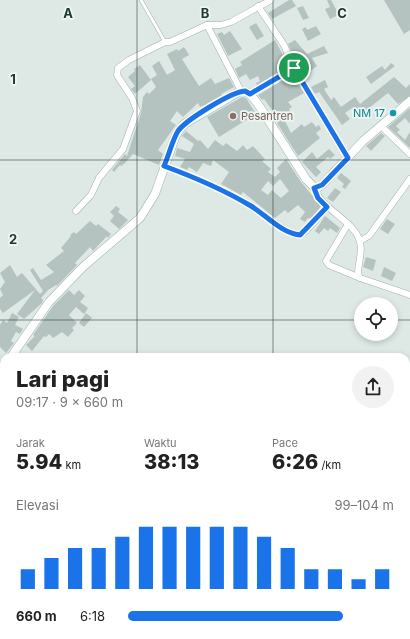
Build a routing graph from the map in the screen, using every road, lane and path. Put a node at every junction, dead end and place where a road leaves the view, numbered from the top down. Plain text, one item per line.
1 (141, 0) edge
2 (271, 0) edge
3 (258, 6) junction
4 (207, 25) junction
5 (165, 42) junction
6 (294, 68) junction
7 (241, 91) junction
8 (250, 94) junction
9 (410, 101) edge
10 (380, 126) junction
11 (410, 154) edge
12 (348, 158) junction
13 (164, 166) junction
14 (410, 179) edge
15 (314, 188) junction
16 (327, 207) junction
17 (76, 211) dead end
18 (348, 224) junction
19 (360, 241) junction
20 (360, 278) junction
21 (410, 295) edge
22 (14, 353) edge

1 - 5 lane
2 - 3 street
3 - 4 street
3 - 6 street
4 - 5 street
4 - 7 street
5 - 17 street
6 - 8 street
6 - 12 street
7 - 8 street
7 - 13 street
8 - 15 street
9 - 10 street
10 - 11 street
10 - 12 street
12 - 15 street
13 - 16 street
13 - 22 street
14 - 19 street
15 - 16 street
16 - 18 street
18 - 19 street
18 - 20 street
19 - 20 street
20 - 21 street

